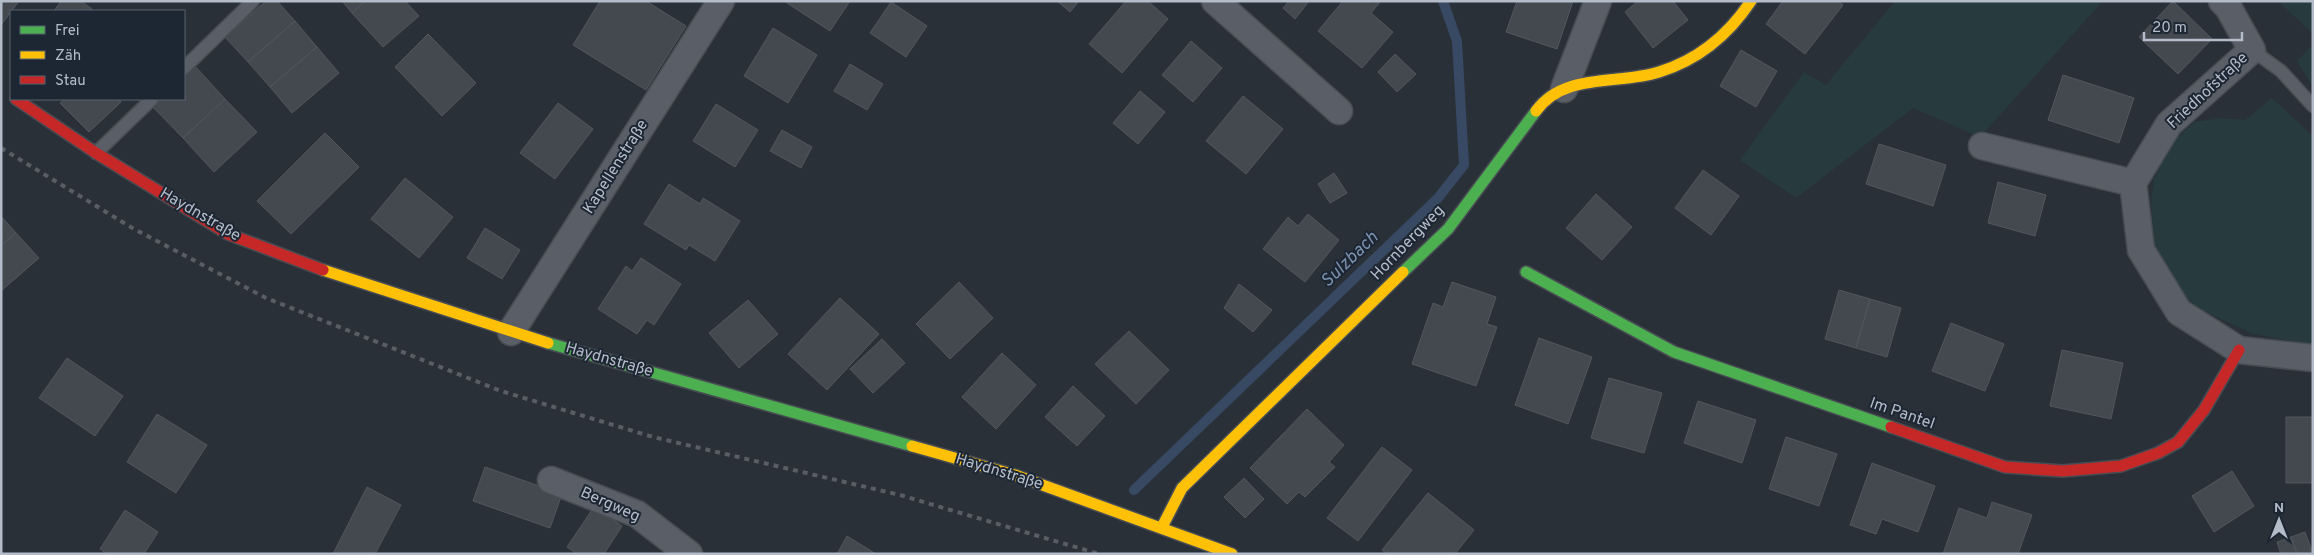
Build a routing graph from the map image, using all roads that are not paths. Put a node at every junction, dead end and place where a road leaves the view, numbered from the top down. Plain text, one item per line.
1 (253, 1) edge
2 (721, 1) edge
3 (1215, 1) edge
4 (1598, 1) edge
5 (1751, 1) edge
6 (2222, 1) edge
7 (2252, 50) junction
8 (185, 67) edge
9 (1564, 88) junction
10 (17, 100) edge
11 (151, 100) edge
12 (2313, 106) edge
13 (1339, 111) dead end
14 (1982, 146) dead end
15 (96, 153) junction
16 (2133, 183) junction
17 (1526, 272) dead end
18 (511, 332) junction
19 (2239, 350) junction
20 (2313, 358) edge
21 (552, 480) dead end
22 (1162, 527) junction
23 (689, 554) edge
24 (1232, 554) edge

1 - 8 lane
2 - 18 street, Kapellenstraße
3 - 13 street
4 - 9 street
5 - 9 street, Hornbergweg
6 - 7 street, Friedhofstraße
7 - 12 lane, Friedhofstraße
7 - 16 street, Friedhofstraße
9 - 22 street, Hornbergweg
10 - 15 street, Haydnstraße
11 - 15 lane
14 - 16 street
15 - 18 street, Haydnstraße
16 - 19 street
17 - 19 street, Im Pantel
18 - 22 street, Haydnstraße
19 - 20 street
21 - 23 street, Bergweg
22 - 24 street, Haydnstraße

